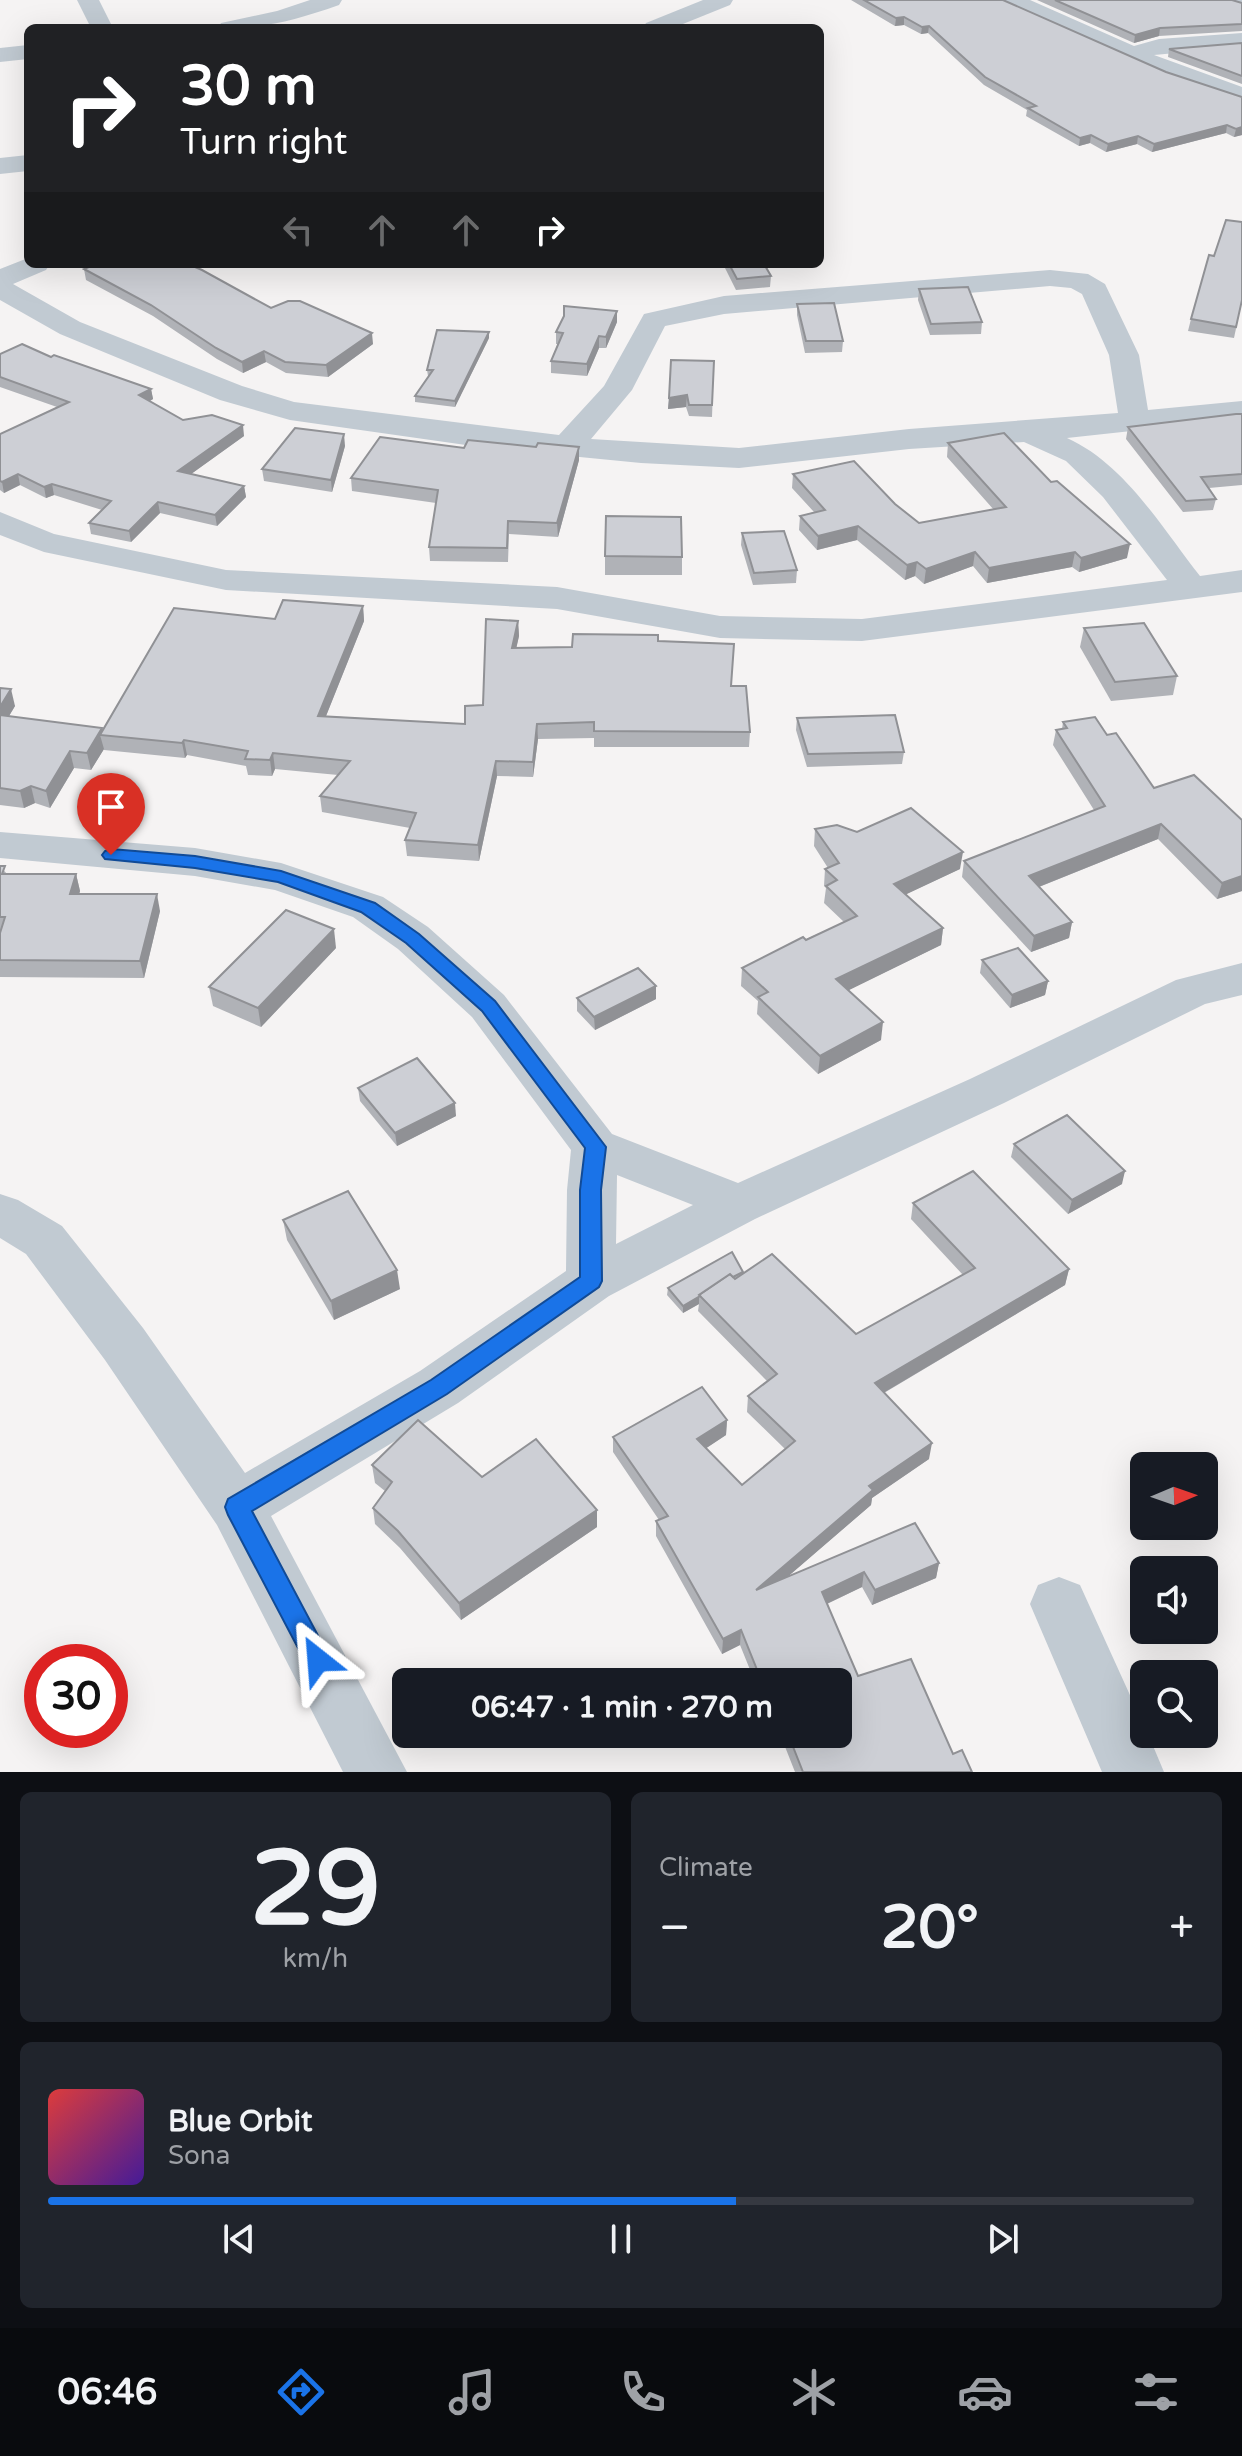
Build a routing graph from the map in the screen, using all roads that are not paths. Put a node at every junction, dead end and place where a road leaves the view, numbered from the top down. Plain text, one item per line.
1 (88, 0) edge
2 (331, 0) edge
3 (722, 0) edge
4 (1012, 0) edge
5 (652, 4) dead end
6 (687, 15) junction
7 (100, 24) edge
8 (248, 24) edge
9 (664, 24) edge
10 (1242, 40) edge
11 (24, 52) edge
12 (1131, 54) junction
13 (0, 55) edge
14 (1242, 95) edge
15 (24, 163) edge
16 (0, 166) edge
17 (26, 268) edge
18 (0, 279) edge
19 (0, 288) edge
20 (1242, 410) edge
21 (1137, 419) junction
22 (1079, 439) junction
23 (567, 446) junction
24 (0, 522) edge
25 (1242, 581) edge
26 (1191, 587) junction
27 (0, 845) edge
28 (1242, 979) edge
29 (595, 1147) junction
30 (738, 1205) junction
31 (0, 1214) edge
32 (591, 1281) junction
33 (237, 1507) junction
34 (1059, 1604) dead end
35 (376, 1772) edge
36 (1133, 1772) edge

1 - 7 street
2 - 8 street
3 - 6 street
4 - 12 street
5 - 6 street
6 - 9 street
10 - 12 street
11 - 13 street
12 - 14 street
15 - 16 street
17 - 18 street
19 - 23 street
20 - 21 street
21 - 22 street
21 - 23 street
22 - 23 street
22 - 26 street
24 - 26 street
25 - 26 street
27 - 29 street
28 - 30 street
29 - 30 street
29 - 32 street
30 - 32 street
31 - 33 street
32 - 33 street
33 - 35 street
34 - 36 street

